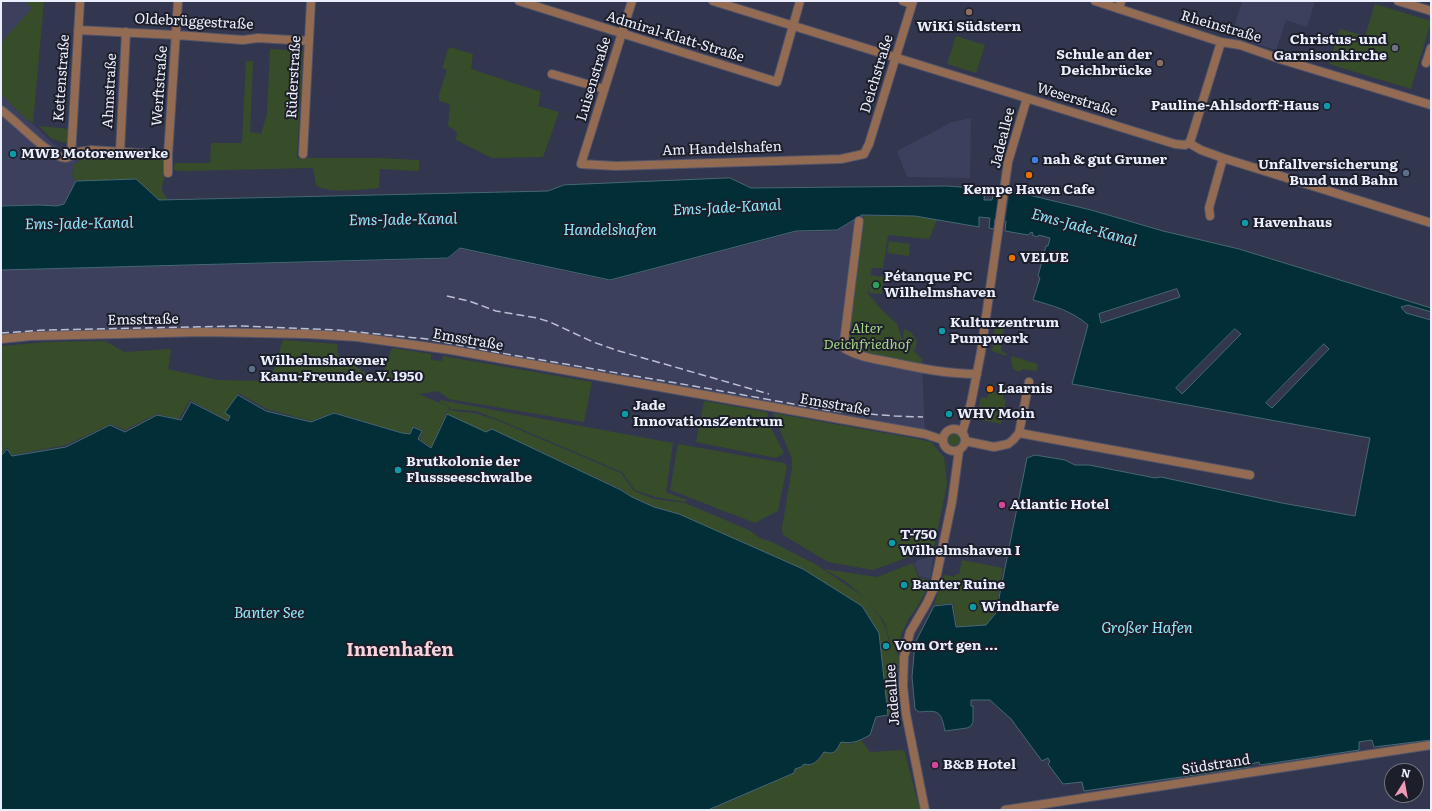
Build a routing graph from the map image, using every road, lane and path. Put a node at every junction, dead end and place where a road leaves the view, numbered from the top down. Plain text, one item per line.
1 (80, 1) edge
2 (178, 1) edge
3 (311, 1) edge
4 (519, 1) edge
5 (632, 1) edge
6 (713, 1) edge
7 (800, 1) edge
8 (903, 1) edge
9 (1095, 1) edge
10 (1398, 1) edge
11 (912, 2) edge
12 (1120, 5) edge
13 (1431, 11) edge
14 (793, 26) junction
15 (78, 30) junction
16 (126, 32) junction
17 (621, 34) junction
18 (176, 35) junction
19 (309, 41) junction
20 (1222, 42) junction
21 (1431, 48) edge
22 (896, 57) junction
23 (1426, 63) dead end
24 (552, 74) dead end
25 (604, 89) junction
26 (1027, 98) junction
27 (1431, 105) edge
28 (1, 110) edge
29 (1189, 143) junction
30 (120, 152) junction
31 (303, 154) dead end
32 (864, 154) joint
33 (168, 155) junction
34 (71, 156) junction
35 (1223, 158) junction
36 (581, 164) joint
37 (168, 173) dead end
38 (1210, 216) dead end
39 (859, 221) dead end
40 (1431, 223) edge
41 (1, 339) edge
42 (977, 374) junction
43 (1029, 382) dead end
44 (958, 431) junction
45 (1019, 433) junction
46 (944, 437) junction
47 (965, 441) junction
48 (955, 450) junction
49 (1250, 475) dead end
50 (1431, 745) edge
51 (925, 810) edge
52 (1005, 810) edge

1 - 15 street, Kettenstraße
2 - 18 street, Werftstraße
3 - 19 street, Rüderstraße
4 - 17 street, Admiral-Klatt-Straße
5 - 17 street, Luisenstraße
6 - 14 street, Weserstraße
7 - 14 street
8 - 11 street
9 - 12 street, Rheinstraße
10 - 13 street
11 - 22 street, Deichstraße
12 - 20 street, Rheinstraße
14 - 17 street, Admiral-Klatt-Straße
14 - 22 street, Weserstraße
15 - 16 street, Oldebrüggestraße
15 - 34 street, Kettenstraße
16 - 18 street, Oldebrüggestraße
16 - 30 street, Ahmstraße
17 - 25 street, Luisenstraße
18 - 19 street, Oldebrüggestraße
18 - 33 street, Werftstraße
19 - 31 street, Rüderstraße
20 - 27 street, Rheinstraße
20 - 29 street
21 - 23 street
22 - 26 street, Weserstraße
22 - 32 street, Deichstraße
24 - 25 street
25 - 36 street, Luisenstraße
26 - 29 street, Weserstraße
26 - 42 street, Jadeallee
28 - 34 street
29 - 35 street, Weserstraße
30 - 33 street
30 - 34 street
32 - 36 street, Am Handelshafen
33 - 37 street, Werftstraße
35 - 38 street
35 - 40 street, Weserstraße
39 - 42 street
41 - 46 street, Emsstraße
42 - 44 street
43 - 45 street
44 - 46 street
44 - 47 street
45 - 47 street
45 - 49 street
46 - 48 street
47 - 48 street
48 - 51 street, Jadeallee
50 - 52 street, Südstrand

